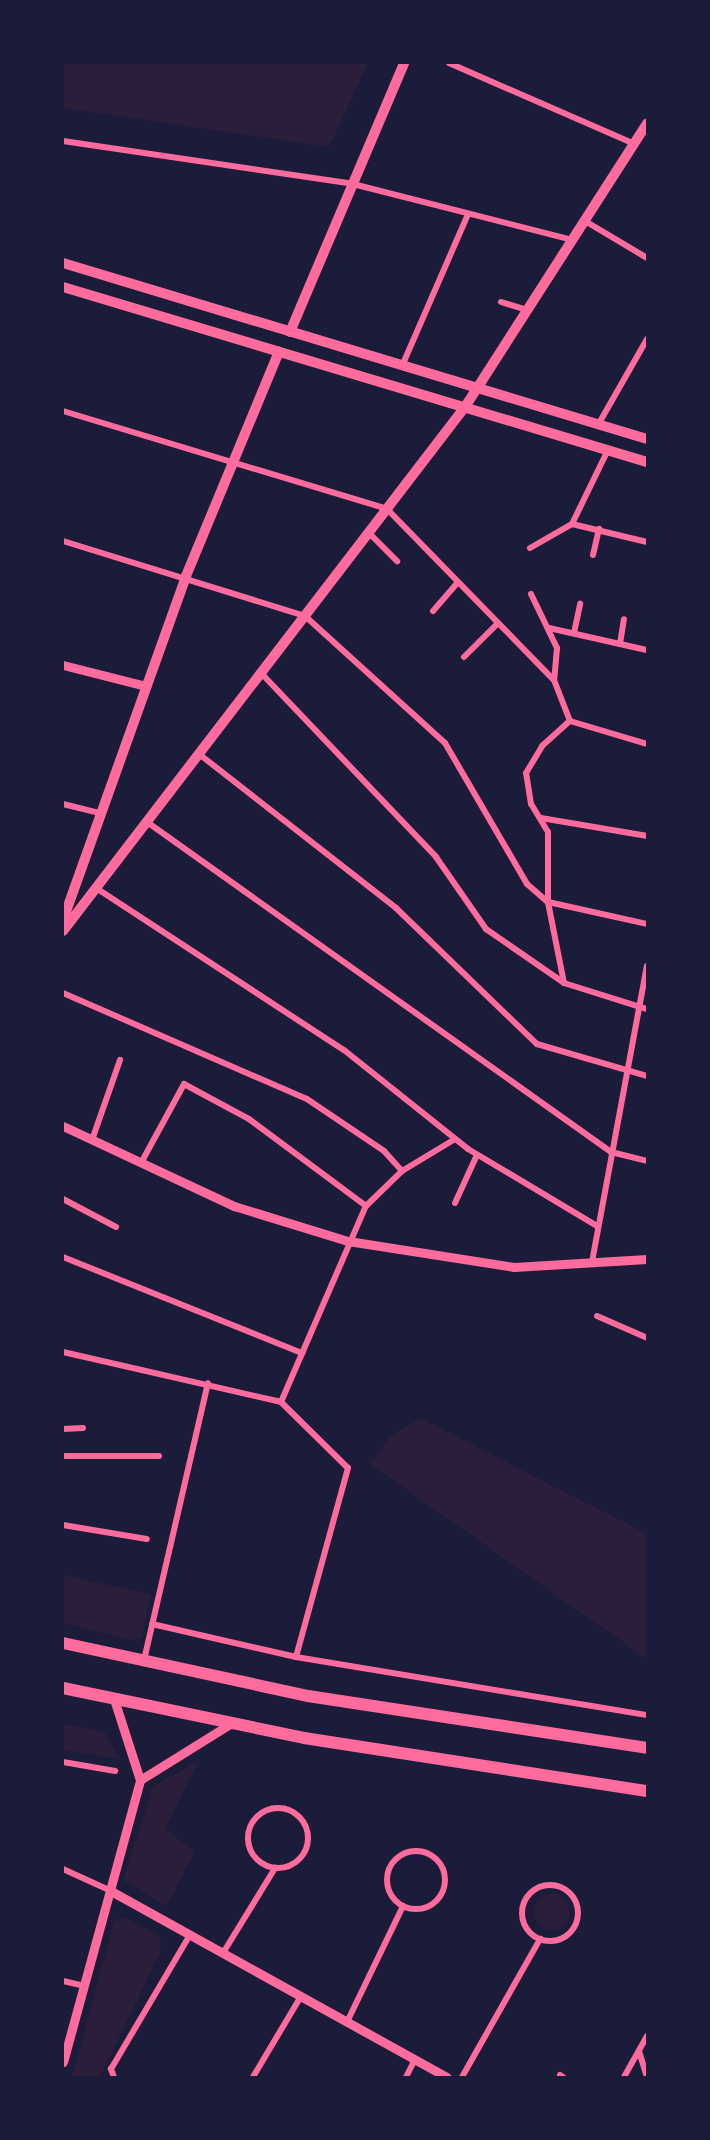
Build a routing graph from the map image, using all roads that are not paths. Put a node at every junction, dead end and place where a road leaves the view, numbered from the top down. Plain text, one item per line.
1 (404, 63) edge
2 (449, 63) edge
3 (647, 123) edge
4 (63, 141) edge
5 (634, 144) junction
6 (353, 184) junction
7 (468, 214) junction
8 (585, 221) junction
9 (572, 240) junction
10 (647, 258) edge
11 (63, 263) edge
12 (63, 287) edge
13 (501, 302) dead end
14 (528, 310) junction
15 (290, 332) junction
16 (647, 339) edge
17 (279, 352) junction
18 (402, 366) junction
19 (477, 388) junction
20 (465, 407) junction
21 (63, 411) edge
22 (598, 425) junction
23 (647, 440) edge
24 (608, 450) junction
25 (234, 460) junction
26 (647, 462) edge
27 (387, 509) junction
28 (572, 524) junction
29 (599, 529) junction
30 (369, 533) junction
31 (63, 541) edge
32 (647, 542) edge
33 (530, 548) dead end
34 (593, 555) dead end
35 (397, 561) dead end
36 (186, 576) junction
37 (458, 582) junction
38 (531, 594) dead end
39 (580, 604) dead end
40 (433, 610) dead end
41 (305, 616) junction
42 (624, 619) dead end
43 (498, 623) junction
44 (549, 628) junction
45 (574, 633) junction
46 (620, 644) junction
47 (647, 650) edge
48 (464, 657) dead end
49 (63, 665) edge
50 (261, 673) junction
51 (554, 680) junction
52 (146, 686) junction
53 (570, 721) junction
54 (647, 744) edge
55 (199, 754) junction
56 (63, 804) edge
57 (100, 813) junction
58 (541, 818) junction
59 (147, 822) junction
60 (647, 836) edge
61 (96, 888) junction
62 (548, 902) junction
63 (63, 920) edge
64 (647, 924) edge
65 (63, 931) edge
66 (647, 966) edge
67 (564, 983) junction
68 (63, 993) edge
69 (637, 1007) junction
70 (647, 1010) edge
71 (120, 1060) dead end
72 (626, 1069) junction
73 (647, 1076) edge
74 (63, 1126) edge
75 (455, 1139) junction
76 (92, 1140) junction
77 (611, 1152) junction
78 (477, 1155) junction
79 (647, 1161) edge
80 (141, 1163) junction
81 (402, 1171) junction
82 (63, 1199) edge
83 (455, 1203) dead end
84 (366, 1206) junction
85 (597, 1226) junction
86 (116, 1227) dead end
87 (348, 1241) junction
88 (63, 1257) edge
89 (647, 1259) edge
90 (592, 1262) junction
91 (597, 1316) dead end
92 (647, 1338) edge
93 (63, 1352) edge
94 (302, 1353) junction
95 (208, 1383) junction
96 (281, 1402) junction
97 (83, 1428) dead end
98 (63, 1429) edge
99 (63, 1456) edge
100 (159, 1456) dead end
101 (63, 1525) edge
102 (147, 1539) dead end
103 (152, 1624) junction
104 (63, 1642) edge
105 (296, 1657) junction
106 (144, 1660) junction
107 (63, 1688) edge
108 (114, 1699) junction
109 (647, 1715) edge
110 (230, 1724) junction
111 (647, 1748) edge
112 (63, 1762) edge
113 (115, 1771) dead end
114 (140, 1780) junction
115 (647, 1791) edge
116 (275, 1868) junction
117 (63, 1869) edge
118 (111, 1891) junction
119 (403, 1906) junction
120 (190, 1935) junction
121 (540, 1939) junction
122 (223, 1953) junction
123 (63, 1981) edge
124 (84, 1986) junction
125 (301, 1996) junction
126 (347, 2022) junction
127 (645, 2039) edge
128 (415, 2059) junction
129 (63, 2062) edge
130 (114, 2077) edge
131 (253, 2077) edge
132 (406, 2077) edge
133 (447, 2077) edge
134 (462, 2077) edge
135 (624, 2077) edge
136 (647, 2077) edge

1 - 6 main road
2 - 5 street
3 - 5 main road
4 - 6 street
5 - 8 main road
6 - 7 street
6 - 15 main road
7 - 9 street
7 - 18 street
8 - 9 main road
8 - 10 street
9 - 14 main road
11 - 15 main road
12 - 17 main road
13 - 14 street
14 - 19 main road
15 - 18 main road
16 - 22 street
17 - 20 main road
17 - 25 main road
18 - 19 main road
19 - 20 main road
19 - 22 main road
20 - 24 main road
20 - 27 main road
21 - 25 street
22 - 23 main road
24 - 26 main road
24 - 28 street
25 - 27 street
25 - 36 main road
27 - 30 main road
27 - 37 street
28 - 29 street
28 - 33 street
29 - 32 street
29 - 34 street
30 - 35 street
30 - 41 main road
31 - 36 street
36 - 41 street
36 - 52 main road
37 - 40 street
37 - 43 street
38 - 44 street
39 - 45 street
41 - 50 main road
41 - 62 street
42 - 46 street
43 - 48 street
43 - 51 street
44 - 45 street
44 - 51 street
45 - 46 street
46 - 47 street
49 - 52 street
50 - 55 main road
50 - 67 street
51 - 53 street
52 - 57 main road
53 - 54 street
53 - 58 street
55 - 59 main road
55 - 72 street
56 - 57 street
57 - 63 main road
58 - 60 street
58 - 62 street
59 - 61 main road
59 - 77 street
61 - 65 main road
61 - 75 street
62 - 64 street
62 - 67 street
66 - 69 street
67 - 69 street
68 - 81 street
69 - 70 street
69 - 72 street
71 - 76 street
72 - 73 street
72 - 77 street
74 - 76 street
75 - 78 street
75 - 81 street
76 - 80 street
77 - 79 street
77 - 85 street
78 - 83 street
78 - 85 street
80 - 84 street
80 - 87 street
81 - 84 street
82 - 86 street
84 - 87 street
85 - 90 street
87 - 90 street
87 - 94 street
88 - 94 street
89 - 90 street
91 - 92 street
93 - 95 street
94 - 96 street
95 - 96 street
95 - 103 street
96 - 105 street
97 - 98 street
99 - 100 street
101 - 102 street
103 - 105 street
103 - 106 street
104 - 106 highway
105 - 109 street
106 - 111 highway
107 - 108 highway
108 - 110 highway
108 - 114 street
110 - 114 street
110 - 115 highway
112 - 113 street
114 - 118 street
116 - 116 street
116 - 122 street
117 - 118 street
118 - 120 street
118 - 124 street
119 - 119 street
119 - 126 street
120 - 122 street
120 - 130 street
121 - 121 street
121 - 134 street
122 - 125 street
123 - 124 street
124 - 129 street
125 - 126 street
125 - 131 street
126 - 128 street
127 - 135 street
127 - 136 street
128 - 132 street
128 - 133 street

